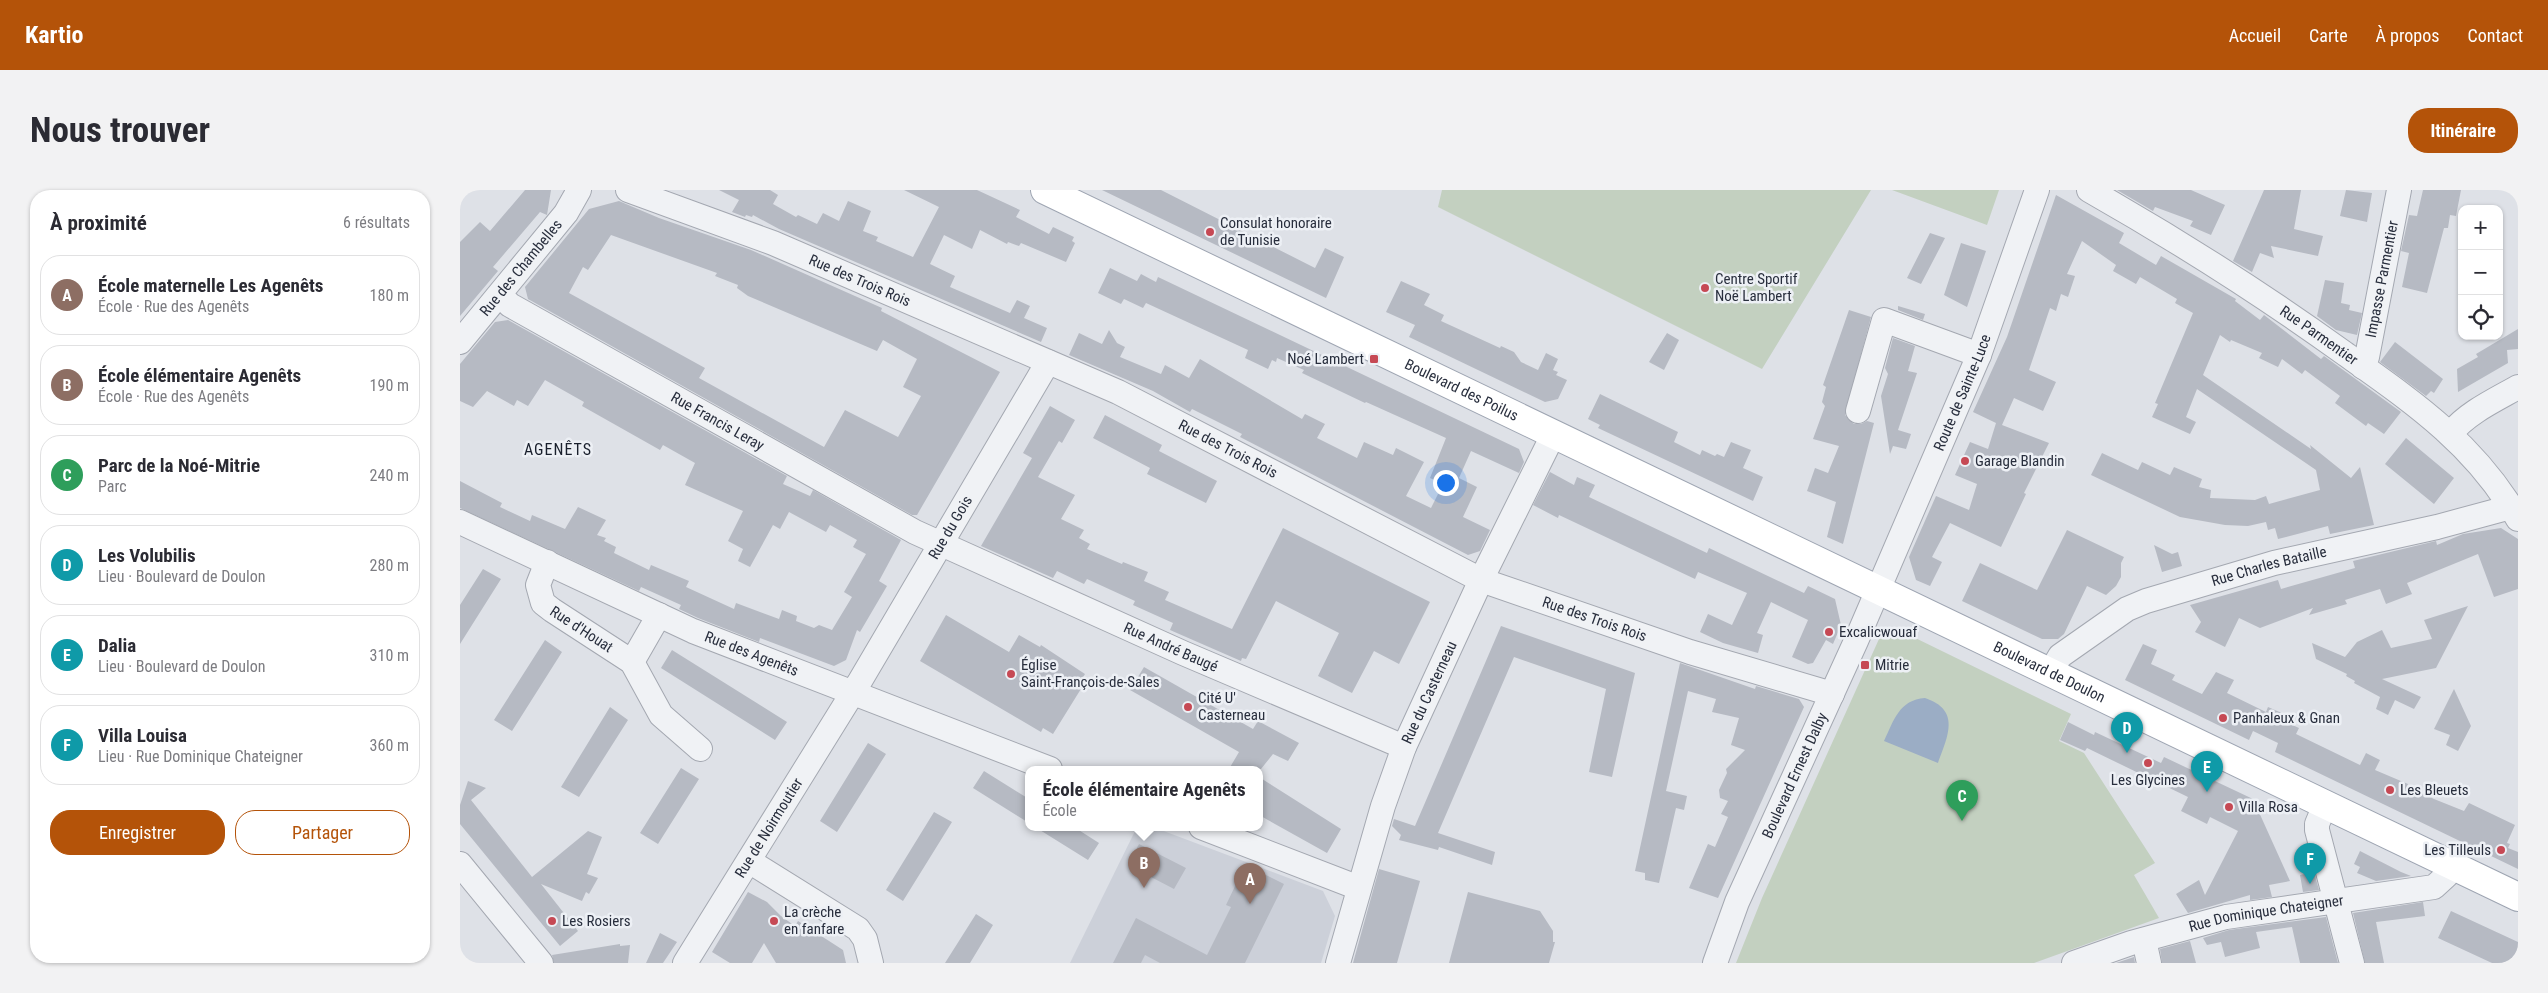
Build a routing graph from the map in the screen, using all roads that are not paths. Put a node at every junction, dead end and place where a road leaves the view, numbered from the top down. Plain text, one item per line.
1 (579, 190) edge
2 (628, 190) edge
3 (1044, 190) edge
4 (2037, 190) edge
5 (2089, 190) edge
6 (2399, 190) edge
7 (500, 295) junction
8 (460, 342) edge
9 (1979, 354) junction
10 (1048, 362) junction
11 (2363, 366) junction
12 (2518, 387) edge
13 (1858, 410) dead end
14 (2451, 433) junction
15 (1553, 435) junction
16 (2514, 513) edge
17 (460, 522) edge
18 (940, 544) junction
19 (547, 562) junction
20 (1481, 580) junction
21 (1878, 590) junction
22 (659, 615) junction
23 (632, 662) junction
24 (2050, 673) junction
25 (852, 693) junction
26 (1832, 694) junction
27 (1404, 747) junction
28 (700, 749) dead end
29 (1042, 766) edge
30 (2325, 805) junction
31 (1211, 831) edge
32 (749, 861) junction
33 (460, 864) edge
34 (2451, 865) junction
35 (1360, 888) junction
36 (2518, 898) edge
37 (2336, 900) junction
38 (2144, 940) junction
39 (541, 963) edge
40 (685, 963) edge
41 (871, 963) edge
42 (1338, 963) edge
43 (1715, 963) edge
44 (2074, 963) edge
45 (2149, 963) edge
46 (2352, 963) edge

1 - 7 street, Rue des Chambelles
2 - 10 street, Rue des Trois Rois
3 - 15 main road, Boulevard des Poilus
4 - 9 street, Route de Sainte-Luce
5 - 11 street, Rue Parmentier
6 - 11 street, Impasse Parmentier
7 - 8 street, Rue des Chambelles
7 - 18 street, Rue Francis Leray
9 - 13 street
9 - 21 street, Route de Sainte-Luce
10 - 18 street, Rue du Gois
10 - 20 street, Rue des Trois Rois
11 - 14 street, Rue Parmentier
12 - 14 street
14 - 16 street, Rue Parmentier
15 - 20 street, Rue du Casterneau
15 - 21 main road, Boulevard des Poilus
16 - 24 street, Rue Charles Bataille
17 - 19 street, Rue des Agenêts
18 - 25 street, Rue du Gois
18 - 27 street, Rue André Baugé
19 - 22 street, Rue des Agenêts
19 - 23 street, Rue d'Houat
20 - 26 street, Rue des Trois Rois
20 - 27 street, Rue du Casterneau
21 - 24 main road, Boulevard de Doulon
21 - 26 street, Boulevard Ernest Dalby
22 - 23 street
22 - 25 street, Rue des Agenêts
23 - 28 street, Rue d'Houat
24 - 30 main road, Boulevard de Doulon
25 - 29 street, Rue des Agenêts
25 - 32 street, Rue de Noirmoutier
26 - 43 street, Boulevard Ernest Dalby
27 - 35 street, Rue du Casterneau
30 - 34 main road, Boulevard de Doulon
30 - 37 street
31 - 35 street
32 - 40 street, Rue de Noirmoutier
32 - 41 street
33 - 39 street
34 - 36 main road, Boulevard de Doulon
34 - 37 street, Rue Dominique Chateigner
35 - 42 street, Rue du Casterneau
37 - 38 street, Rue Dominique Chateigner
37 - 46 street
38 - 44 street, Rue Dominique Chateigner
38 - 45 street

